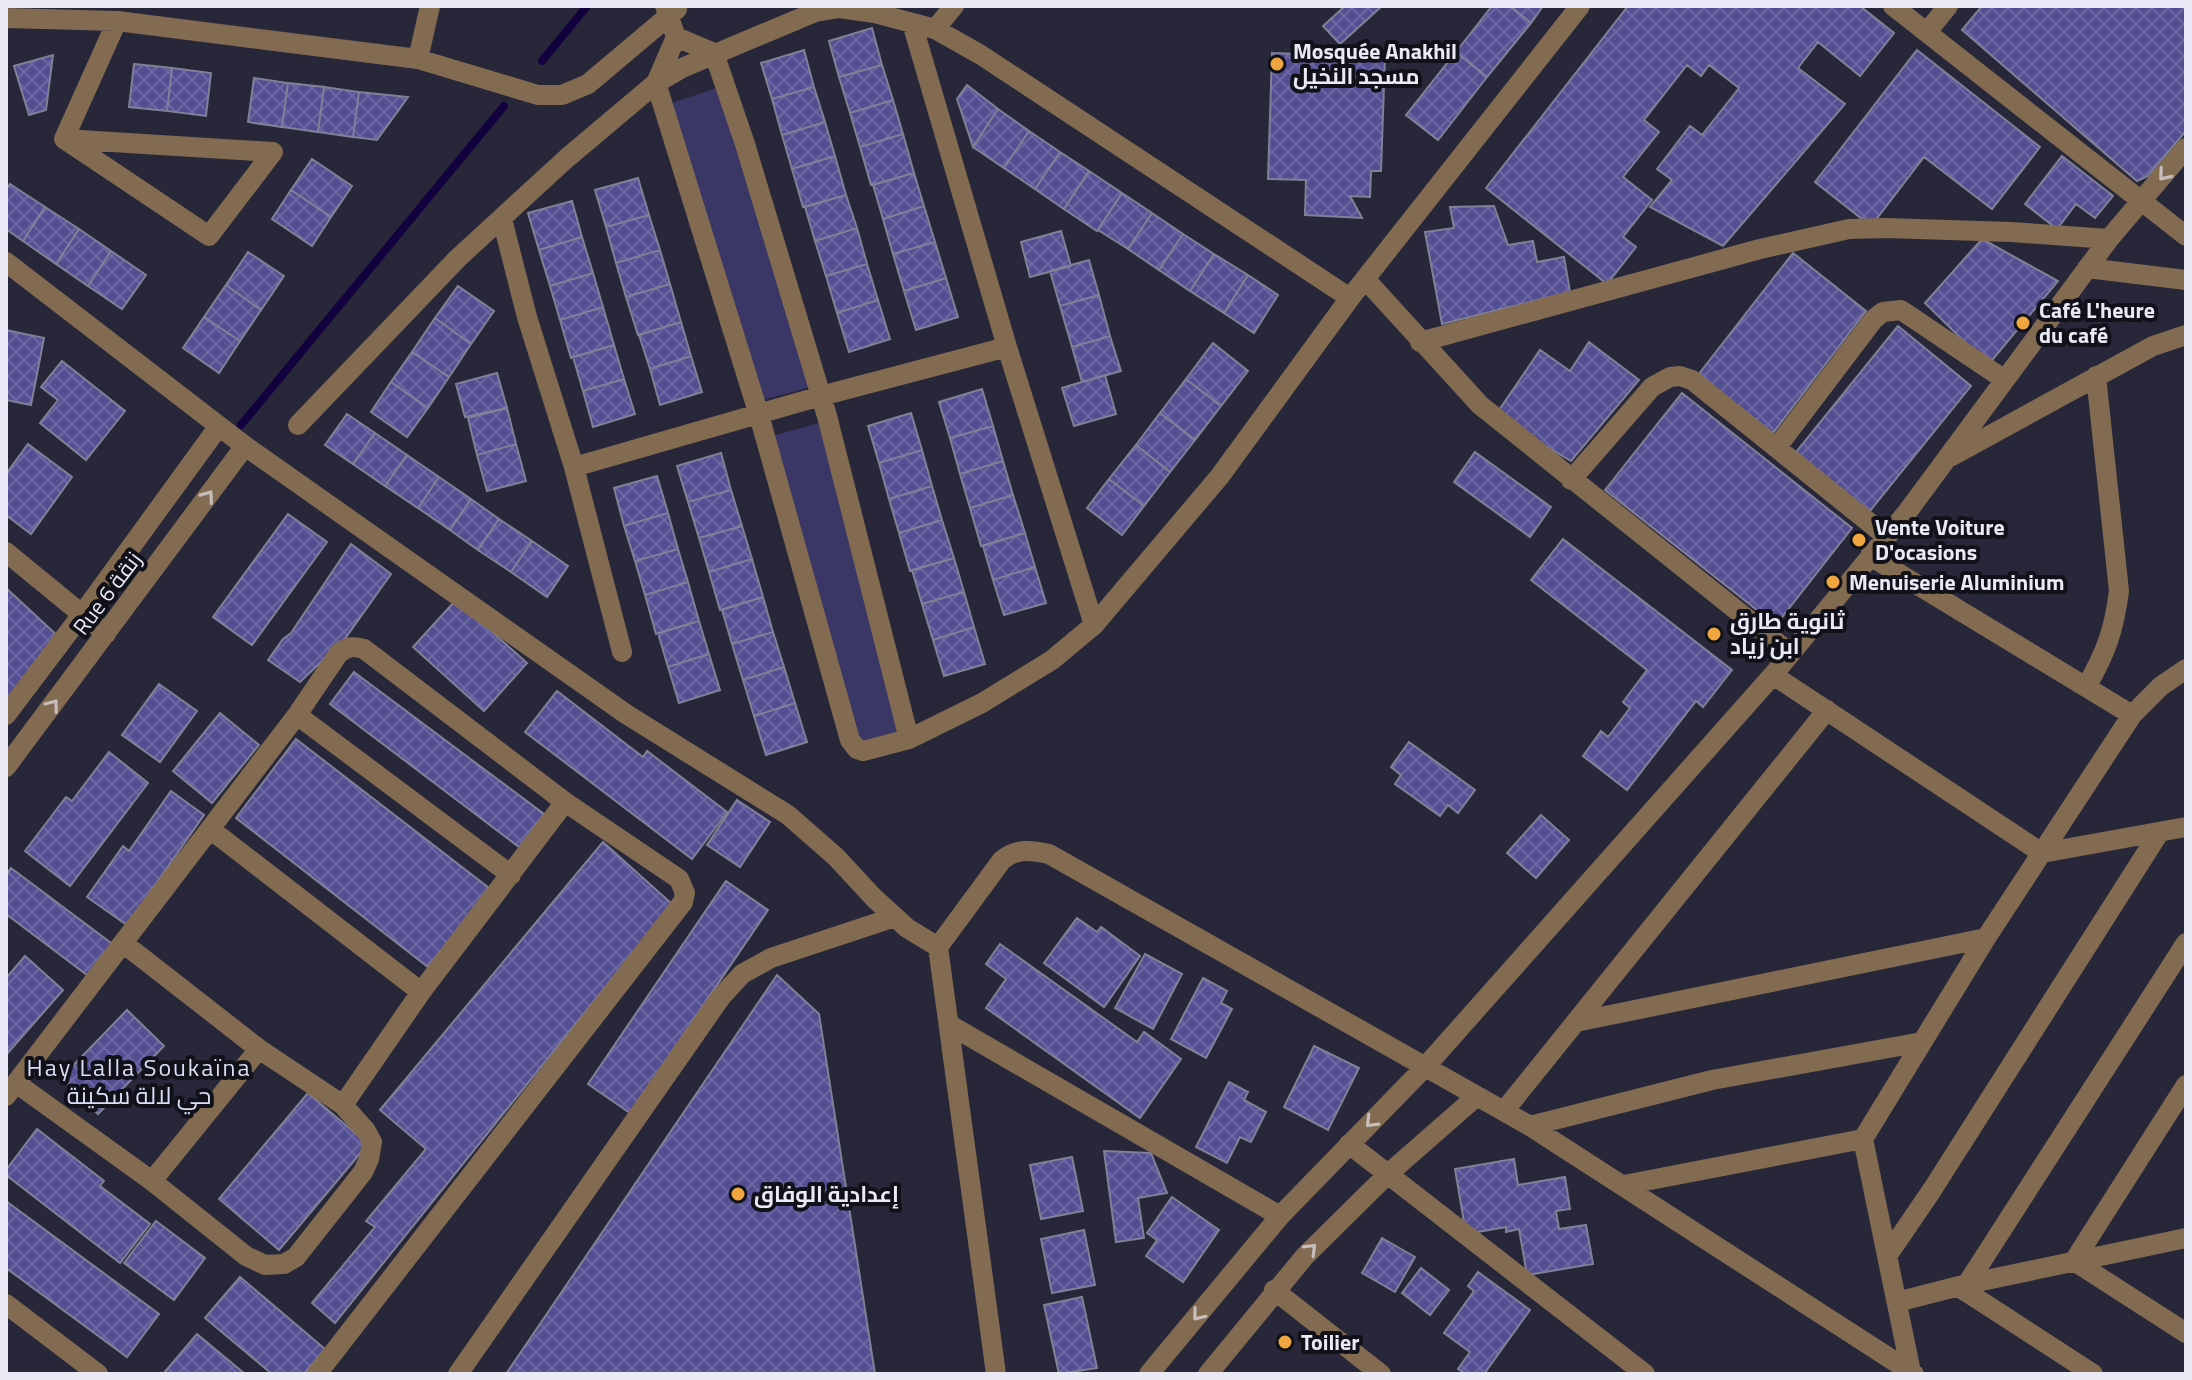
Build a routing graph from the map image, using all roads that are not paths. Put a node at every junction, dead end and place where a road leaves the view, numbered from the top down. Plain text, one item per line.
1 (430, 6) edge
2 (954, 6) edge
3 (1580, 6) edge
4 (1893, 6) edge
5 (1948, 6) edge
6 (9, 14) edge
7 (672, 17) edge
8 (117, 21) junction
9 (912, 23) junction
10 (935, 29) junction
11 (1927, 32) junction
12 (714, 53) junction
13 (418, 59) junction
14 (656, 83) junction
15 (64, 139) junction
16 (2186, 148) edge
17 (2142, 201) junction
18 (502, 219) junction
19 (2186, 236) edge
20 (2109, 239) junction
21 (6, 262) edge
22 (2087, 268) junction
23 (1366, 280) junction
24 (2186, 280) edge
25 (1350, 298) junction
26 (2186, 335) edge
27 (1420, 342) junction
28 (1007, 347) junction
29 (2096, 376) junction
30 (2005, 380) junction
31 (821, 396) junction
32 (759, 415) junction
33 (298, 425) dead end
34 (219, 426) junction
35 (245, 446) junction
36 (1777, 447) junction
37 (1944, 460) junction
38 (574, 467) junction
39 (1571, 480) junction
40 (1886, 536) junction
41 (6, 552) edge
42 (1870, 556) junction
43 (83, 613) junction
44 (1094, 625) junction
45 (106, 634) junction
46 (622, 652) dead end
47 (1790, 653) junction
48 (2186, 669) edge
49 (1773, 675) junction
50 (2086, 687) junction
51 (1827, 710) junction
52 (6, 715) edge
53 (297, 715) junction
54 (2132, 715) junction
55 (909, 739) junction
56 (13, 744) edge
57 (6, 767) edge
58 (565, 802) junction
59 (2186, 827) edge
60 (210, 829) junction
61 (2159, 833) junction
62 (2042, 853) junction
63 (511, 875) junction
64 (895, 917) junction
65 (1986, 938) junction
66 (123, 943) junction
67 (2186, 943) edge
68 (938, 947) junction
69 (421, 992) junction
70 (1576, 1022) junction
71 (950, 1025) junction
72 (1922, 1042) junction
73 (259, 1049) junction
74 (1426, 1066) junction
75 (2186, 1085) edge
76 (11, 1090) edge
77 (1477, 1096) junction
78 (343, 1105) junction
79 (1504, 1111) junction
80 (1530, 1126) junction
81 (1863, 1139) junction
82 (1349, 1144) junction
83 (1388, 1174) junction
84 (152, 1181) junction
85 (1624, 1185) junction
86 (1280, 1216) junction
87 (2186, 1238) edge
88 (1887, 1256) junction
89 (2074, 1261) junction
90 (1963, 1285) junction
91 (1274, 1290) junction
92 (1897, 1302) junction
93 (6, 1304) edge
94 (2186, 1333) edge
95 (1912, 1373) edge
96 (98, 1374) edge
97 (317, 1374) edge
98 (458, 1374) edge
99 (996, 1374) edge
100 (1149, 1374) edge
101 (1208, 1374) edge
102 (1381, 1374) edge
103 (1645, 1374) edge
104 (2093, 1374) edge

1 - 13 street
2 - 10 street
3 - 23 street
4 - 11 street
5 - 11 street
6 - 8 street
7 - 12 street
7 - 13 street
7 - 14 street
8 - 13 street
8 - 15 street
9 - 10 street
9 - 12 street
9 - 28 street
10 - 25 street
11 - 17 street
12 - 14 street
12 - 31 street
14 - 18 street
14 - 32 street
15 - 15 street
16 -> 17 street
17 - 19 street
17 - 20 street
18 - 33 street
18 - 38 street
20 - 22 street
20 - 27 street
21 - 34 street
22 - 24 street
22 - 30 street
23 - 25 street
23 - 27 street
25 - 44 street
26 - 29 street
27 - 39 street
28 - 31 street
28 - 44 street
29 - 37 street
29 - 50 street
30 - 36 street
30 - 37 street
31 - 32 street
31 - 55 street
32 - 38 street
32 - 55 street
34 - 35 street
34 - 43 street, Rue 6 زنقة
45 -> 35 street, Rue 6 زنقة
35 - 64 street
36 - 39 street
36 - 40 street
37 - 40 street
38 - 46 street
39 - 47 street
40 - 42 street
41 - 43 street
42 - 47 street
42 - 50 street
43 - 45 street
43 - 52 street, Rue 6 زنقة
44 - 55 street
56 -> 45 street, Rue 6 زنقة
47 - 49 street
48 - 54 street
49 - 51 street
49 - 74 street
50 - 54 street
51 - 62 street
51 - 70 street
53 - 58 street
53 - 60 street
53 - 63 street
54 - 62 street
56 - 57 street, Rue 6 زنقة
58 - 63 street
58 - 97 street
59 - 61 street
60 - 66 street
60 - 69 street
61 - 62 street
61 - 88 street
62 - 65 street
63 - 69 street
64 - 68 street
64 - 98 street
65 - 70 street
65 - 72 street
66 - 73 street
66 - 76 street
67 - 90 street
68 - 71 street
68 - 74 street
69 - 78 street
70 - 79 street
71 - 86 street
71 - 99 street
72 - 80 street
72 - 81 street
73 - 78 street
73 - 84 street
74 - 77 street
74 -> 82 street
75 - 89 street
76 - 84 street
77 - 79 street
77 - 83 street
78 - 84 street
79 - 80 street
80 - 85 street
81 - 85 street
81 - 88 street
82 - 83 street
82 - 86 street
91 -> 83 street
83 - 103 street
85 - 95 street
86 -> 100 street
87 - 89 street
88 - 92 street
89 - 90 street
89 - 94 street
90 - 92 street
90 - 104 street
91 - 101 street
91 - 102 street
92 - 95 street
93 - 96 street

